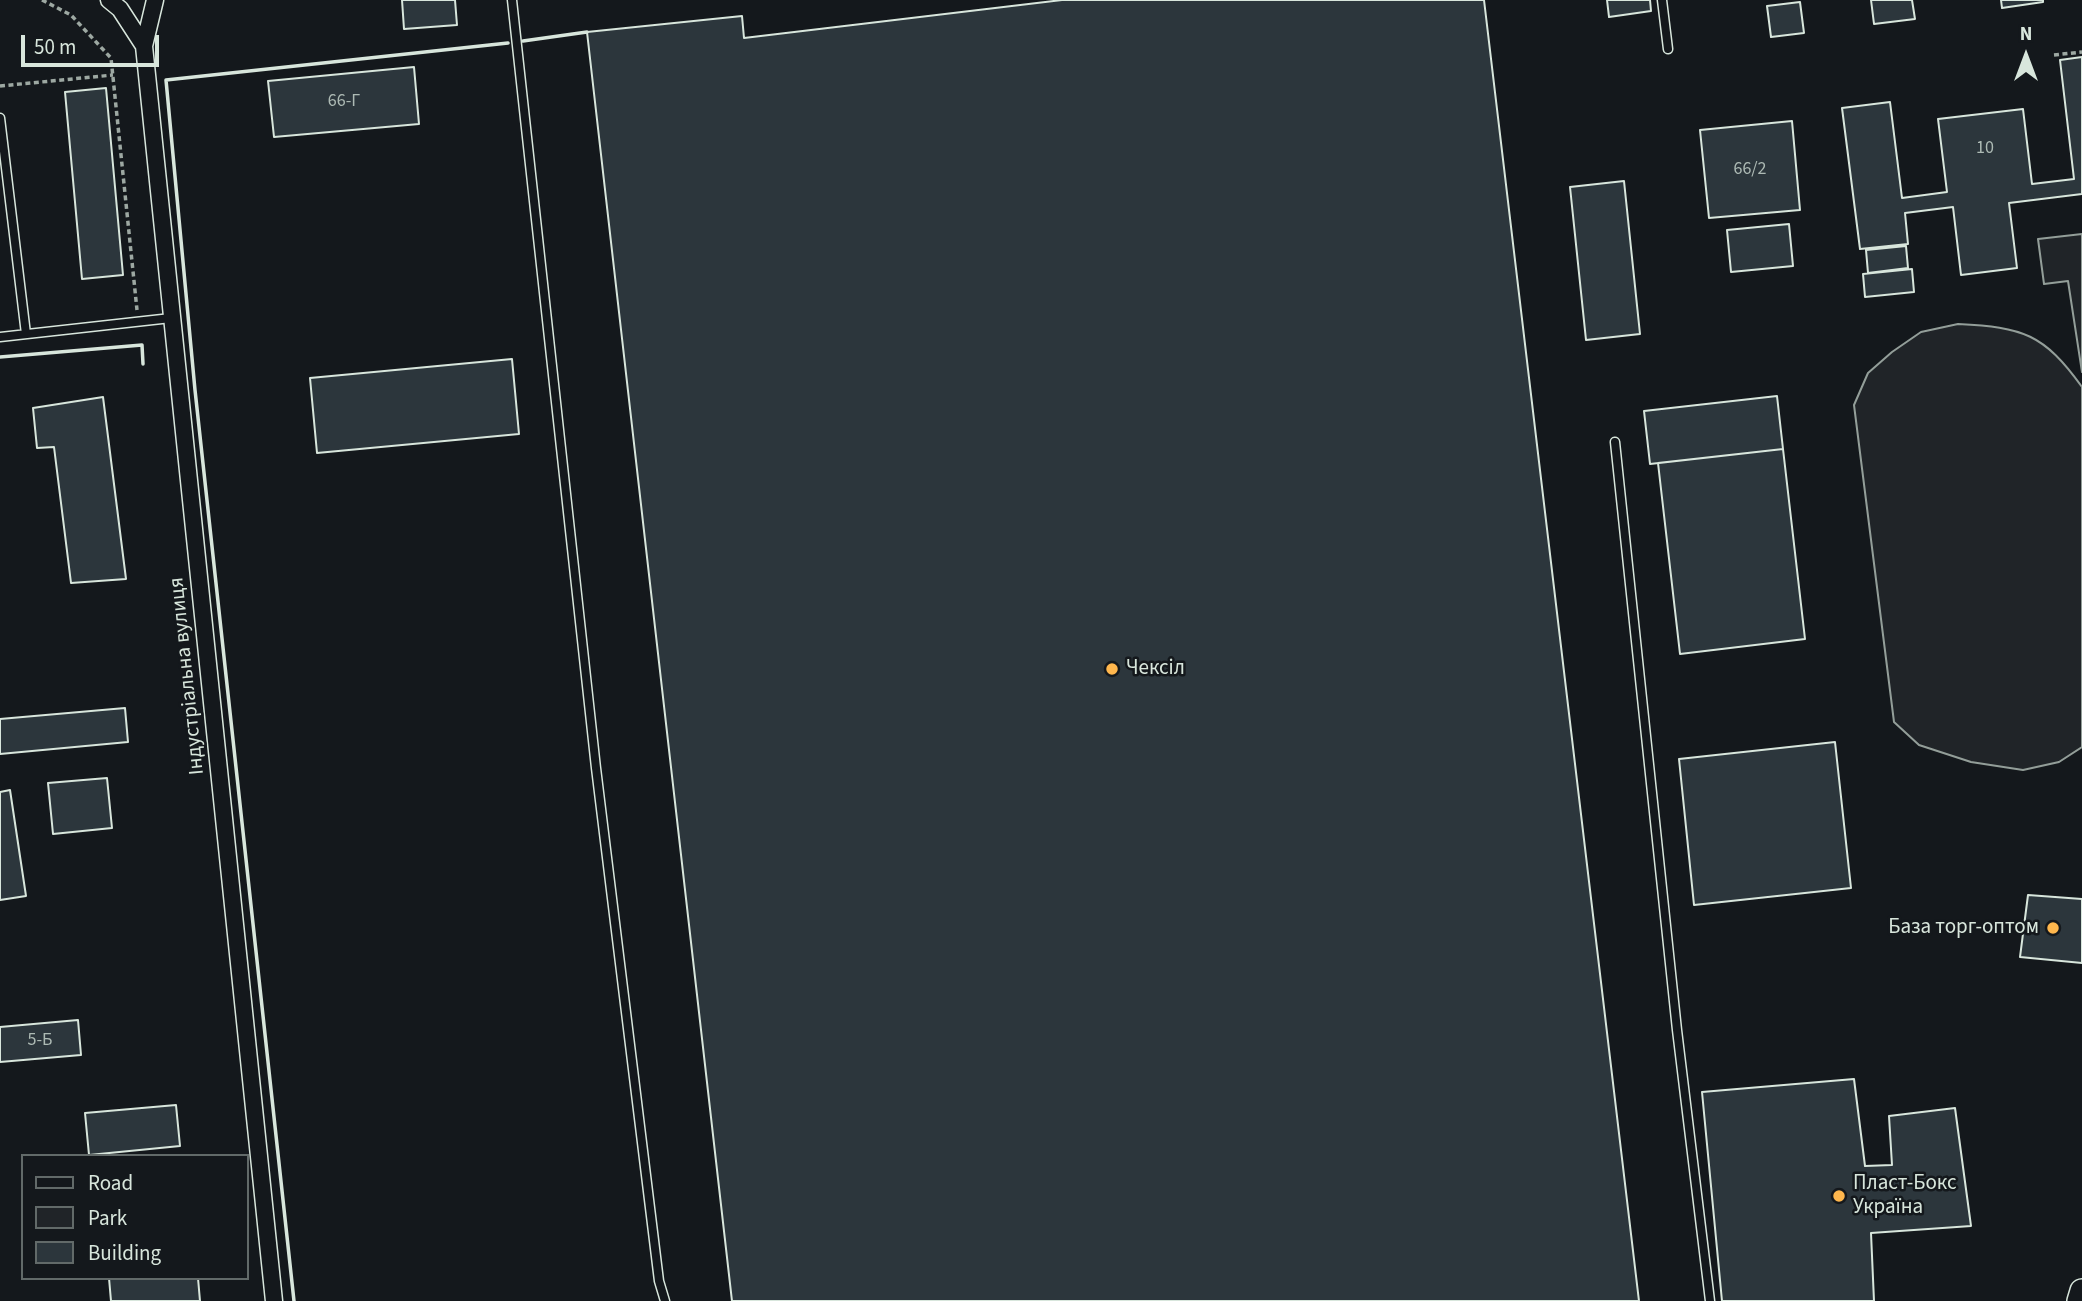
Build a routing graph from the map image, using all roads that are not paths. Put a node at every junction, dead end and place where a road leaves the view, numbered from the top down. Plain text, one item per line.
1 (109, 0) edge
2 (155, 0) edge
3 (512, 0) edge
4 (1662, 0) edge
5 (144, 46) junction
6 (1668, 48) dead end
7 (0, 118) edge
8 (171, 318) junction
9 (26, 334) junction
10 (0, 337) edge
11 (1615, 442) dead end
12 (2082, 1291) edge
13 (274, 1301) edge
14 (665, 1301) edge
15 (1710, 1301) edge
16 (2079, 1301) edge

1 - 5 street, Індустріальна вулиця
2 - 5 street, Індустріальна вулиця
3 - 14 lane
4 - 6 lane
5 - 8 street, Індустріальна вулиця
7 - 9 lane
8 - 9 lane
8 - 13 street, Індустріальна вулиця
9 - 10 lane
11 - 15 lane
12 - 16 street

